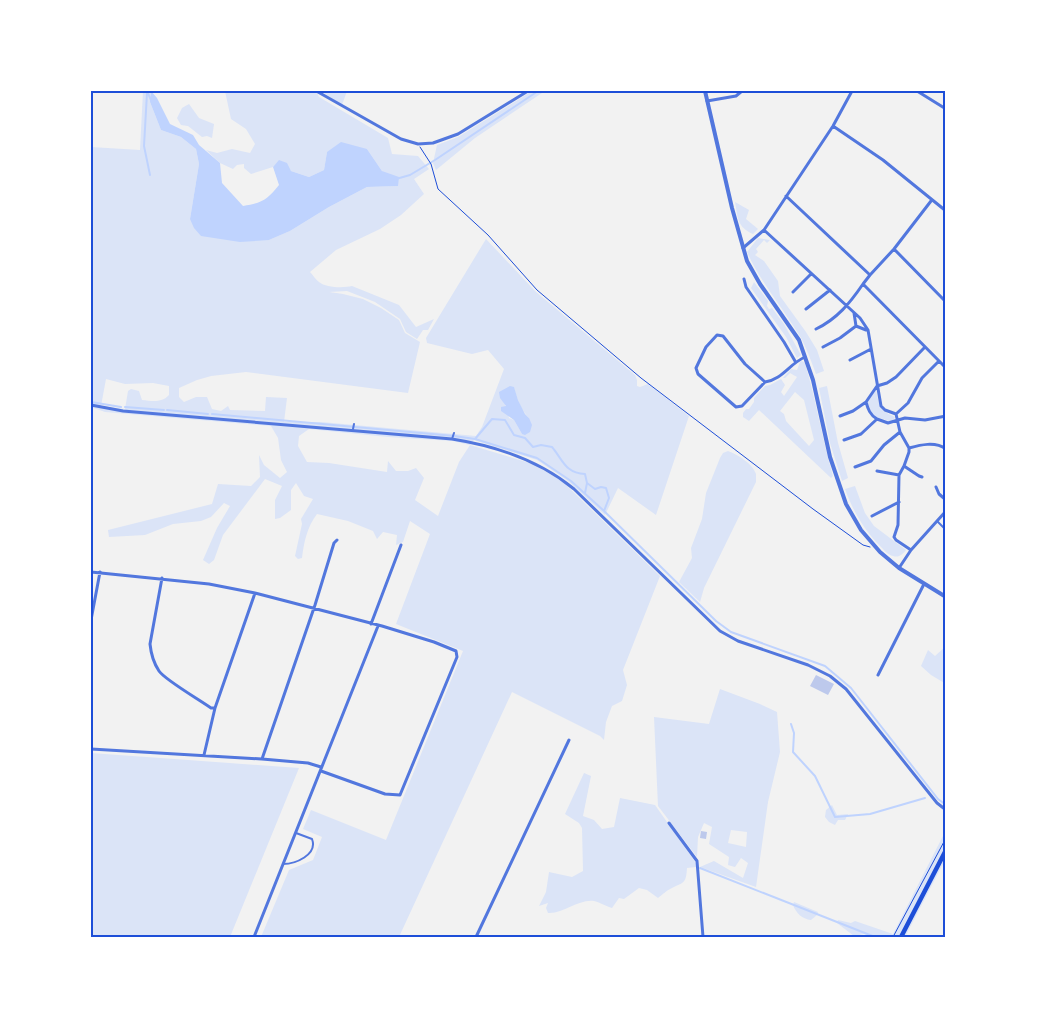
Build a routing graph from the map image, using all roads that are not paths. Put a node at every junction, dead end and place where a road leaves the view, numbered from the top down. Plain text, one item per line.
1 (528, 91) edge
2 (705, 91) edge
3 (742, 91) edge
4 (852, 91) edge
5 (917, 91) edge
6 (318, 92) edge
7 (707, 101) junction
8 (946, 109) edge
9 (833, 126) junction
10 (786, 196) junction
11 (931, 201) junction
12 (946, 211) edge
13 (764, 230) junction
14 (743, 248) junction
15 (894, 249) junction
16 (811, 274) junction
17 (870, 275) junction
18 (744, 279) dead end
19 (863, 284) junction
20 (830, 290) junction
21 (793, 292) dead end
22 (946, 302) edge
23 (847, 306) junction
24 (806, 309) dead end
25 (854, 313) junction
26 (856, 326) junction
27 (816, 329) dead end
28 (868, 330) junction
29 (823, 347) dead end
30 (925, 347) junction
31 (871, 349) junction
32 (806, 357) junction
33 (850, 360) dead end
34 (795, 361) junction
35 (939, 361) junction
36 (946, 368) edge
37 (765, 382) junction
38 (877, 386) junction
39 (866, 402) junction
40 (91, 405) edge
41 (896, 414) junction
42 (840, 416) dead end
43 (946, 416) edge
44 (877, 419) junction
45 (898, 421) junction
46 (354, 424) dead end
47 (353, 429) dead end
48 (900, 432) junction
49 (454, 433) dead end
50 (452, 438) junction
51 (844, 440) dead end
52 (945, 447) edge
53 (909, 448) junction
54 (855, 466) dead end
55 (904, 466) junction
56 (877, 471) dead end
57 (899, 475) junction
58 (922, 477) dead end
59 (936, 487) dead end
60 (946, 500) edge
61 (899, 502) junction
62 (946, 511) edge
63 (872, 516) dead end
64 (937, 521) junction
65 (946, 530) edge
66 (336, 540) dead end
67 (401, 545) dead end
68 (911, 550) junction
69 (899, 568) junction
70 (91, 572) edge
71 (100, 572) junction
72 (162, 578) junction
73 (924, 584) junction
74 (255, 593) junction
75 (946, 597) edge
76 (314, 607) junction
77 (91, 620) edge
78 (372, 624) junction
79 (378, 626) junction
80 (878, 675) dead end
81 (215, 708) junction
82 (569, 740) dead end
83 (91, 749) edge
84 (204, 755) junction
85 (262, 759) junction
86 (321, 769) junction
87 (946, 810) edge
88 (669, 823) dead end
89 (296, 833) junction
90 (946, 850) edge
91 (283, 864) junction
92 (254, 937) edge
93 (476, 937) edge
94 (703, 937) edge
95 (901, 937) edge

1 - 6 street
2 - 7 street
3 - 7 street
4 - 9 street
5 - 8 street
7 - 14 street
9 - 10 street
9 - 11 street
10 - 13 street
10 - 17 street
11 - 12 street
11 - 15 street
13 - 14 street
13 - 16 street
14 - 32 street
15 - 17 street
15 - 22 street
16 - 20 street
16 - 21 street
17 - 19 street
18 - 34 street
19 - 23 street
19 - 30 street
20 - 23 street
20 - 24 street
23 - 25 street
23 - 27 street
25 - 26 street
25 - 28 street
26 - 28 street
26 - 29 street
28 - 31 street
30 - 35 street
30 - 38 street
31 - 33 street
31 - 38 street
32 - 34 street
32 - 69 street
34 - 37 street
35 - 36 street
35 - 41 street
37 - 37 street
38 - 39 street
38 - 41 street
39 - 42 street
39 - 44 street
40 - 50 street
41 - 45 street
43 - 45 street
44 - 45 street
44 - 51 street
45 - 48 street
46 - 47 lane
48 - 53 street
48 - 54 street
49 - 50 lane
50 - 87 street
52 - 53 street
53 - 55 street
55 - 57 street
55 - 58 street
56 - 57 street
57 - 61 street
59 - 60 street
61 - 63 street
61 - 68 street
62 - 64 street
64 - 65 lane
64 - 68 street
66 - 76 street
67 - 78 street
68 - 69 street
69 - 73 street
70 - 71 street
71 - 72 street
71 - 77 street
72 - 74 street
72 - 81 street
73 - 75 street
73 - 80 street
74 - 76 street
74 - 81 street
76 - 78 street
76 - 85 street
78 - 79 street
79 - 86 street
79 - 86 street
81 - 84 street
82 - 93 street
83 - 84 street
84 - 85 street
85 - 86 street
86 - 89 street
88 - 94 street
89 - 91 street
89 - 91 lane
90 - 95 main road
91 - 92 street

